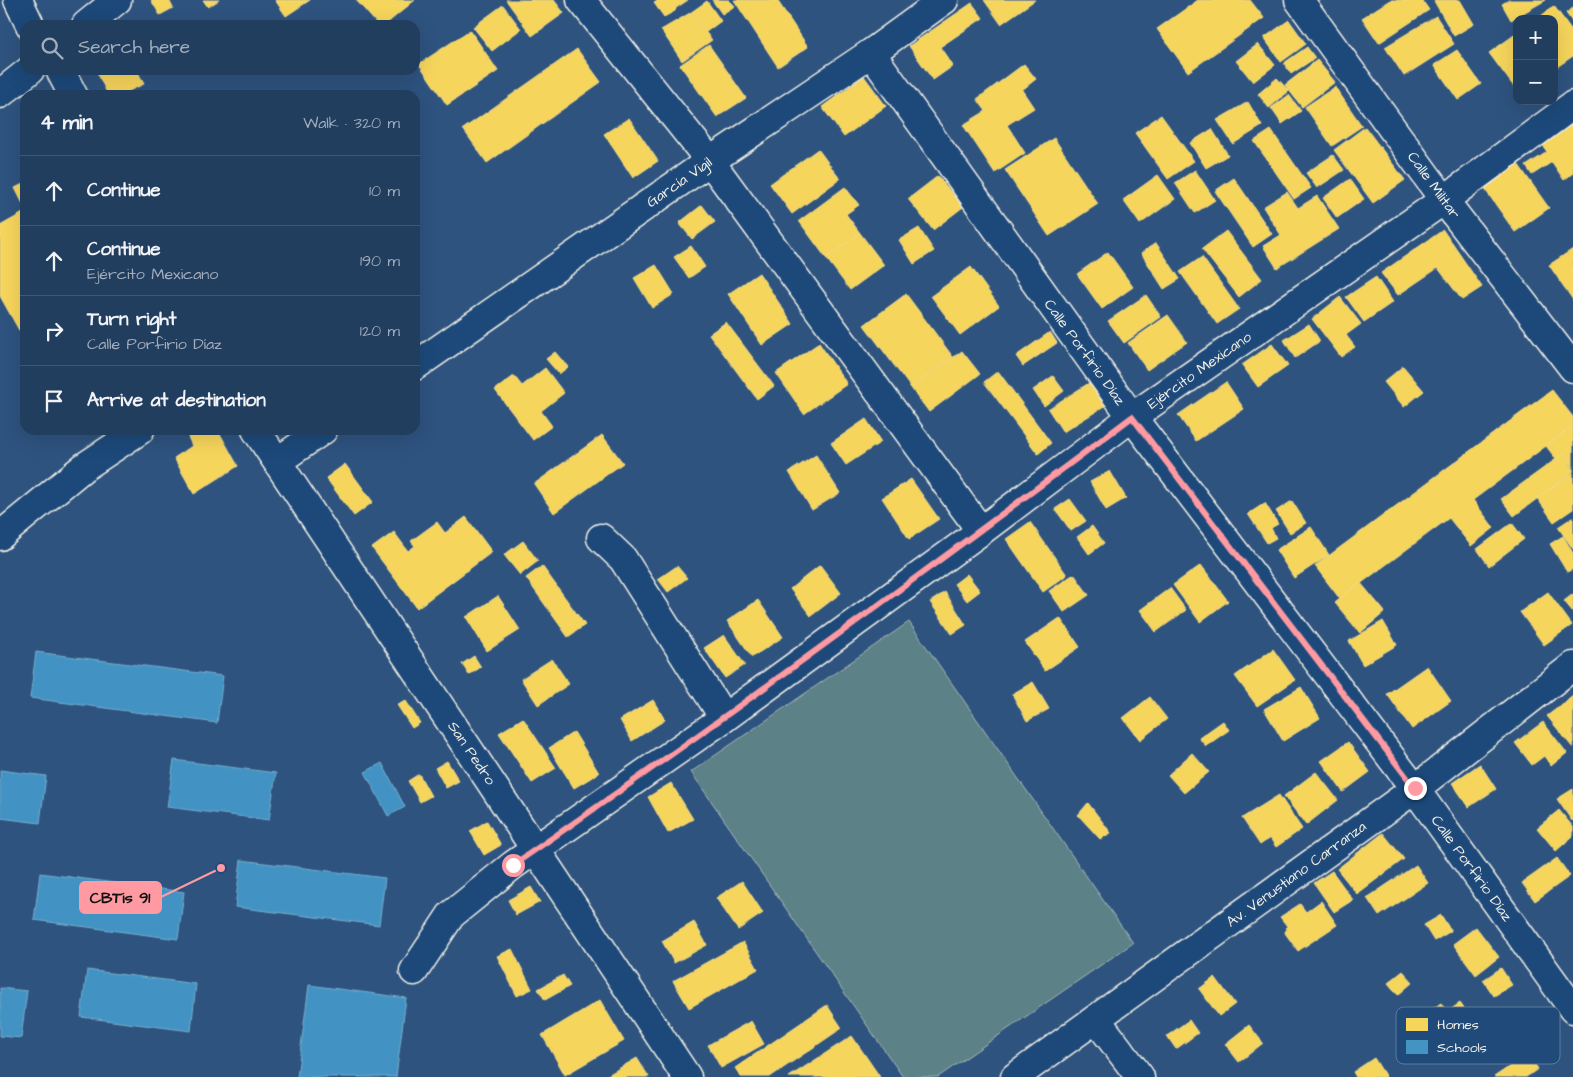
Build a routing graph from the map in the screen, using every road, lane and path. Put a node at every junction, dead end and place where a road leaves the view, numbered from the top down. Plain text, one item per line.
1 (18, 0) edge
2 (117, 0) edge
3 (581, 0) edge
4 (944, 0) edge
5 (1299, 0) edge
6 (28, 20) edge
7 (92, 20) edge
8 (871, 53) junction
9 (24, 75) edge
10 (63, 75) edge
11 (70, 90) edge
12 (0, 94) edge
13 (1573, 105) edge
14 (710, 161) junction
15 (1444, 200) junction
16 (420, 363) edge
17 (1573, 368) edge
18 (1132, 417) junction
19 (132, 435) edge
20 (259, 435) edge
21 (316, 435) edge
22 (278, 462) junction
23 (981, 531) junction
24 (0, 536) edge
25 (600, 538) dead end
26 (1573, 666) edge
27 (724, 718) junction
28 (1415, 788) junction
29 (536, 849) junction
30 (414, 970) dead end
31 (1573, 1009) edge
32 (1096, 1019) junction
33 (687, 1077) edge
34 (1015, 1077) edge
35 (1140, 1077) edge

1 - 6 street
2 - 7 street
3 - 14 street
4 - 8 street, García Vigil
5 - 15 street, Calle Militar
8 - 14 street, García Vigil
8 - 18 street, Calle Porfirio Díaz
9 - 12 street
10 - 11 street
13 - 15 street, Ejército Mexicano
14 - 16 street, García Vigil
14 - 23 street
15 - 17 street, Calle Militar
15 - 18 street, Ejército Mexicano
18 - 23 street, Ejército Mexicano
18 - 28 street, Calle Porfirio Díaz
19 - 24 street
20 - 22 street, San Pedro
21 - 22 street
22 - 29 street, San Pedro
23 - 27 street, Ejército Mexicano
25 - 27 street
26 - 28 street, Av. Venustiano Carranza
27 - 29 street, Ejército Mexicano
28 - 31 street, Calle Porfirio Díaz
28 - 32 street, Av. Venustiano Carranza
29 - 30 street, Ejército Mexicano
29 - 33 street, San Pedro
32 - 34 street, Av. Venustiano Carranza
32 - 35 street

